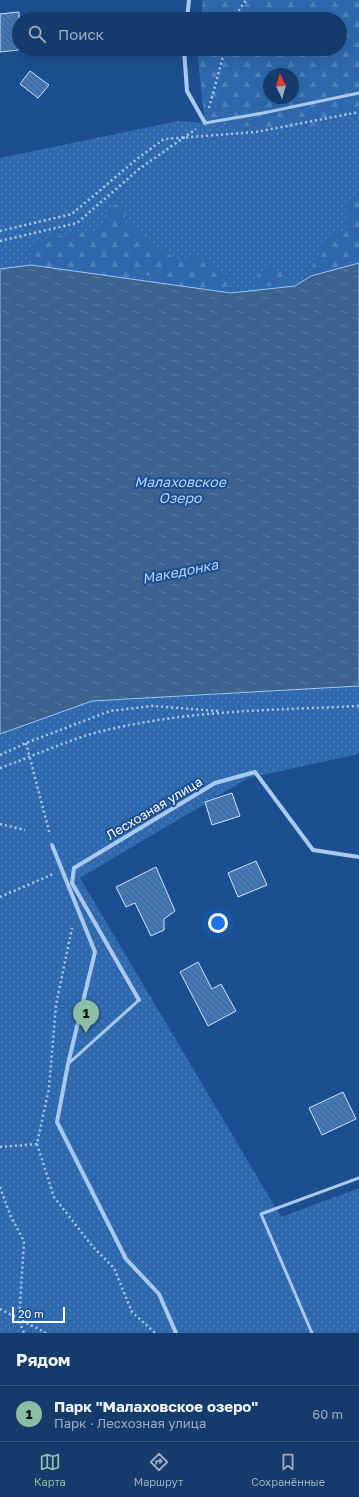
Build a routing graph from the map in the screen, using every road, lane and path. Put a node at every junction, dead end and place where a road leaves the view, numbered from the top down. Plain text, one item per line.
1 (189, 0) edge
2 (246, 0) edge
3 (188, 12) edge
4 (238, 12) edge
5 (185, 56) edge
6 (223, 56) edge
7 (359, 93) edge
8 (359, 112) edge
9 (205, 123) junction
10 (185, 137) junction
11 (0, 231) edge
12 (0, 241) edge
13 (359, 706) edge
14 (224, 712) junction
15 (26, 743) junction
16 (0, 755) edge
17 (30, 758) junction
18 (0, 768) edge
19 (46, 822) dead end
20 (0, 824) edge
21 (25, 830) dead end
22 (52, 845) dead end
23 (359, 857) edge
24 (62, 870) junction
25 (0, 897) edge
26 (71, 921) dead end
27 (139, 1000) joint
28 (68, 1064) junction
29 (37, 1144) junction
30 (0, 1147) edge
31 (359, 1178) edge
32 (0, 1187) edge
33 (0, 1309) edge
34 (19, 1321) junction
35 (24, 1333) edge
36 (46, 1333) edge
37 (154, 1333) edge
38 (176, 1333) edge
39 (312, 1333) edge

1 - 3 street
2 - 4 path
5 - 9 street
6 - 9 path
7 - 9 lane
8 - 10 path
9 - 10 path
10 - 11 path
10 - 12 path
13 - 14 path
14 - 15 path
14 - 17 path
15 - 16 path
15 - 17 path
17 - 18 path
17 - 19 path
20 - 21 path
22 - 24 street
23 - 27 street, Лесхозная улица
24 - 25 path
24 - 28 street
26 - 29 path
27 - 28 lane
28 - 38 street
29 - 30 path
29 - 37 path
31 - 39 lane
32 - 34 path
33 - 34 path
34 - 35 path
34 - 36 path

